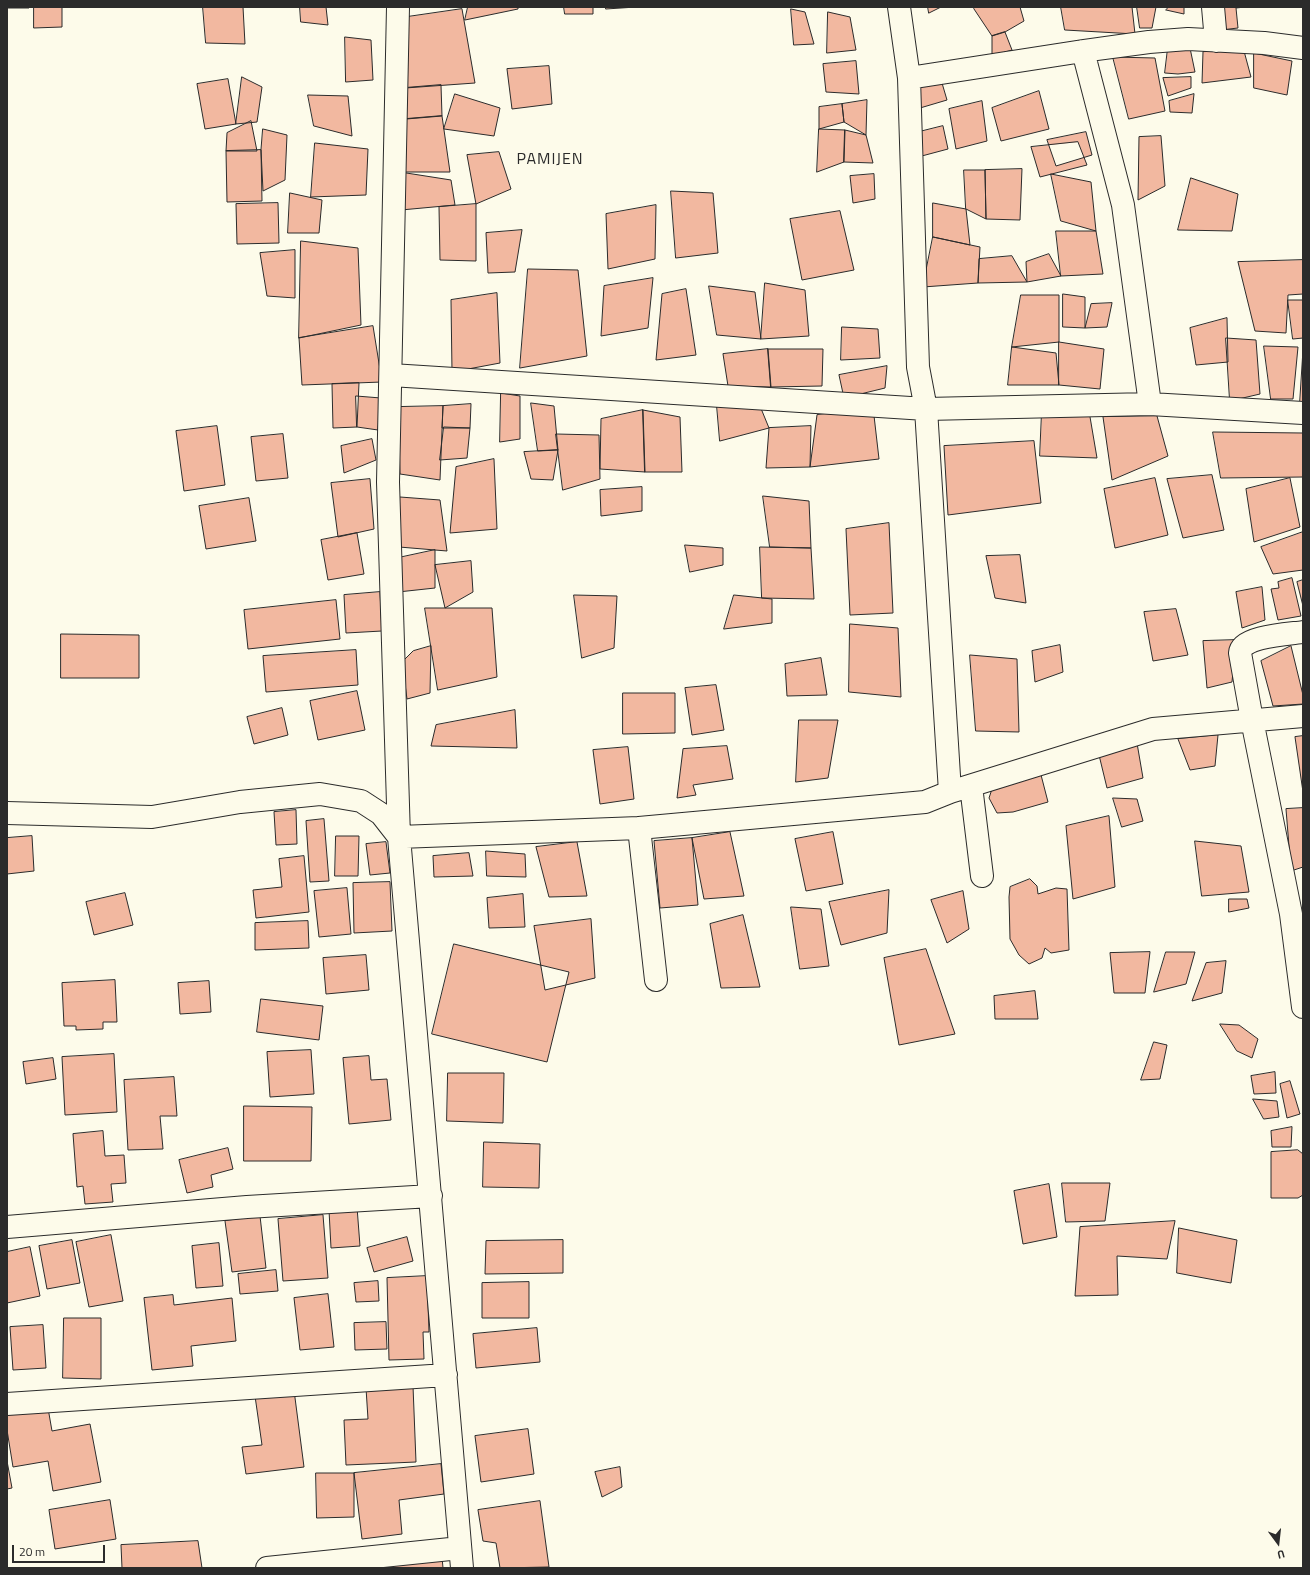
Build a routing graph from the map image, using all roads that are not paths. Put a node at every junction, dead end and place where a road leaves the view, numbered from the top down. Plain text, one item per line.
1 (398, 7) edge
2 (899, 7) edge
3 (1213, 7) edge
4 (1216, 41) junction
5 (1303, 48) edge
6 (1083, 51) junction
7 (910, 78) junction
8 (391, 375) junction
9 (1150, 404) junction
10 (926, 409) junction
11 (1303, 413) edge
12 (1303, 632) edge
13 (1303, 716) edge
14 (1252, 720) junction
15 (971, 786) junction
16 (950, 792) junction
17 (7, 813) edge
18 (639, 828) junction
19 (399, 837) junction
20 (982, 876) dead end
21 (656, 980) dead end
22 (1303, 1007) edge
23 (431, 1196) junction
24 (7, 1227) edge
25 (446, 1375) junction
26 (7, 1404) edge
27 (461, 1558) edge
28 (267, 1568) edge

1 - 8 street
2 - 7 street
3 - 4 street
4 - 5 street
4 - 6 street
6 - 7 street
6 - 9 street
7 - 10 street
8 - 10 street
8 - 19 street
9 - 10 street
9 - 11 street
10 - 16 street
12 - 14 street
13 - 14 street
14 - 15 street
14 - 22 street
15 - 16 street
15 - 20 street
16 - 18 street
17 - 19 street
18 - 19 street
18 - 21 street
19 - 23 street
23 - 24 street
23 - 25 street
25 - 26 street
25 - 27 street
27 - 28 street

